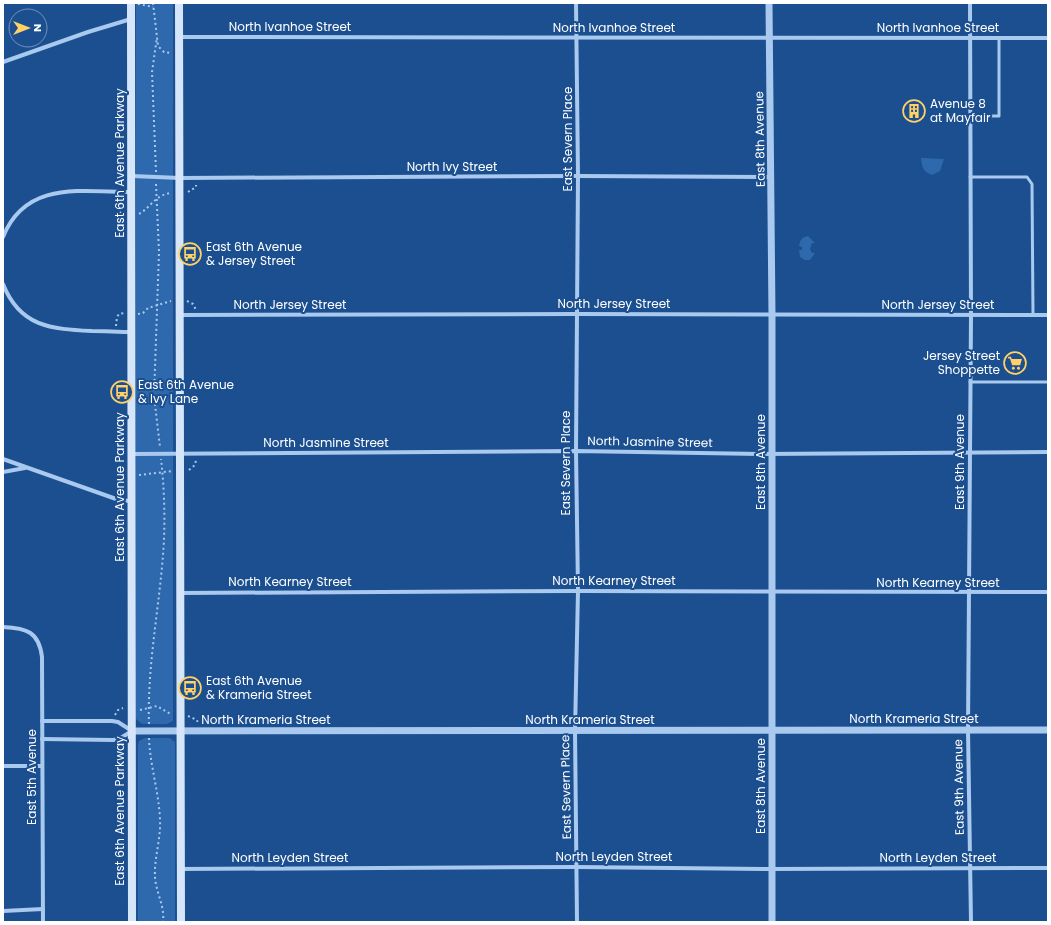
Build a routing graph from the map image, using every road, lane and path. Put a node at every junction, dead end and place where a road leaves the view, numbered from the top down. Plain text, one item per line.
1 (131, 3) edge
2 (154, 3) edge
3 (179, 3) edge
4 (576, 3) edge
5 (769, 3) edge
6 (970, 3) edge
7 (153, 7) junction
8 (131, 19) junction
9 (157, 37) junction
10 (179, 37) junction
11 (577, 38) junction
12 (770, 38) junction
13 (969, 38) junction
14 (999, 38) junction
15 (1048, 38) edge
16 (180, 52) junction
17 (3, 62) edge
18 (970, 116) junction
19 (132, 176) junction
20 (578, 176) junction
21 (156, 177) junction
22 (772, 177) junction
23 (970, 177) junction
24 (180, 178) junction
25 (196, 178) junction
26 (116, 192) junction
27 (132, 192) junction
28 (180, 193) junction
29 (157, 198) junction
30 (132, 215) junction
31 (3, 237) edge
32 (3, 284) edge
33 (180, 301) junction
34 (156, 305) junction
35 (132, 313) junction
36 (576, 314) junction
37 (180, 315) junction
38 (197, 315) junction
39 (772, 315) junction
40 (971, 315) junction
41 (1033, 315) junction
42 (1048, 315) edge
43 (115, 332) junction
44 (132, 332) junction
45 (970, 382) junction
46 (1048, 382) edge
47 (576, 451) junction
48 (970, 451) junction
49 (1048, 452) edge
50 (132, 454) junction
51 (161, 454) junction
52 (180, 454) junction
53 (198, 454) junction
54 (772, 454) junction
55 (3, 459) edge
56 (25, 468) junction
57 (162, 471) junction
58 (180, 471) junction
59 (3, 472) edge
60 (132, 476) junction
61 (119, 500) junction
62 (133, 501) junction
63 (578, 591) junction
64 (1048, 592) edge
65 (180, 593) junction
66 (772, 593) junction
67 (970, 593) junction
68 (3, 627) edge
69 (148, 707) junction
70 (132, 709) junction
71 (181, 715) junction
72 (42, 721) junction
73 (112, 721) junction
74 (772, 730) junction
75 (968, 730) junction
76 (1048, 730) edge
77 (132, 731) junction
78 (149, 731) junction
79 (181, 731) junction
80 (200, 731) junction
81 (575, 731) junction
82 (42, 740) junction
83 (3, 766) edge
84 (42, 766) junction
85 (577, 866) junction
86 (970, 868) junction
87 (1048, 868) edge
88 (181, 869) junction
89 (772, 869) junction
90 (42, 909) junction
91 (3, 911) edge
92 (43, 922) edge
93 (132, 922) edge
94 (163, 922) edge
95 (181, 922) edge
96 (577, 922) edge
97 (772, 922) edge
98 (971, 922) edge

1 - 7 path
1 - 8 main road, East 6th Avenue Parkway
2 - 7 path
3 - 10 main road
4 - 11 street, East Severn Place
5 - 12 street, East 8th Avenue
6 - 13 street, East 9th Avenue
7 - 9 path
8 - 17 street
8 - 19 main road, East 6th Avenue Parkway
9 - 16 path
9 - 21 path
10 - 11 street, North Ivanhoe Street
10 - 16 main road
11 - 12 street, North Ivanhoe Street
11 - 20 street, East Severn Place
12 - 13 street, North Ivanhoe Street
12 - 22 street, East 8th Avenue
13 - 14 street, North Ivanhoe Street
13 - 18 street, East 9th Avenue
14 - 15 street, North Ivanhoe Street
14 - 18 lane
16 - 24 main road
18 - 23 street, East 9th Avenue
19 - 21 street, North Ivy Street
19 - 27 main road, East 6th Avenue Parkway
20 - 22 street, North Ivy Street
20 - 25 street, North Ivy Street
20 - 36 street, East Severn Place
21 - 24 street, North Ivy Street
21 - 29 path
22 - 39 street, East 8th Avenue
23 - 40 street, East 9th Avenue
23 - 41 lane
24 - 25 street, North Ivy Street
24 - 28 main road
25 - 28 path
26 - 27 street
26 - 30 path
26 - 31 street
27 - 30 main road, East 6th Avenue Parkway
28 - 29 path
28 - 33 main road
29 - 30 path
29 - 34 path
30 - 35 main road, East 6th Avenue Parkway
32 - 43 street
33 - 34 path
33 - 37 main road
33 - 38 path
34 - 35 path
34 - 51 path
35 - 43 path
35 - 44 main road, East 6th Avenue Parkway
36 - 38 street, North Jersey Street
36 - 39 street, North Jersey Street
36 - 47 street, East Severn Place
37 - 38 street, North Jersey Street
37 - 52 main road
39 - 40 street, North Jersey Street
39 - 54 street, East 8th Avenue
40 - 41 street, North Jersey Street
40 - 45 street, East 9th Avenue
41 - 42 street, North Jersey Street
43 - 44 street
44 - 50 main road, East 6th Avenue Parkway
45 - 46 lane
45 - 48 street, East 9th Avenue
47 - 53 street, North Jasmine Street
47 - 54 street, North Jasmine Street
47 - 63 street, East Severn Place
48 - 49 street, North Jasmine Street
48 - 54 street, North Jasmine Street
48 - 67 street, East 9th Avenue
50 - 51 street, North Jasmine Street
50 - 60 main road, East 6th Avenue Parkway
51 - 52 street, North Jasmine Street
51 - 57 path
52 - 53 street, North Jasmine Street
52 - 58 main road
53 - 58 path
54 - 66 street, East 8th Avenue
55 - 56 street
56 - 59 street
56 - 61 street
57 - 58 path
57 - 60 path
57 - 69 path
58 - 65 main road
60 - 61 path
60 - 62 main road, East 6th Avenue Parkway
61 - 62 street
62 - 70 main road, East 6th Avenue Parkway
63 - 65 street, North Kearney Street
63 - 66 street, North Kearney Street
63 - 81 street, East Severn Place
64 - 67 street, North Kearney Street
65 - 71 main road
66 - 67 street, North Kearney Street
66 - 74 street, East 8th Avenue
67 - 75 street, East 9th Avenue
68 - 72 street, East 5th Avenue
69 - 70 path
69 - 71 path
69 - 78 path
70 - 73 path
70 - 77 main road, East 6th Avenue Parkway
71 - 79 main road
71 - 80 path
72 - 73 street, North Krameria Street
72 - 82 street, East 5th Avenue
73 - 77 street, North Krameria Street
74 - 75 street, North Krameria Street
74 - 81 street, North Krameria Street
74 - 89 street, East 8th Avenue
75 - 76 street, North Krameria Street
75 - 86 street, East 9th Avenue
77 - 78 street, North Krameria Street
77 - 82 street, North Krameria Street
77 - 93 main road, East 6th Avenue Parkway
78 - 79 street, North Krameria Street
78 - 94 path
79 - 80 street, North Krameria Street
79 - 88 main road
80 - 81 street, North Krameria Street
81 - 85 street, East Severn Place
82 - 84 street, East 5th Avenue
83 - 84 street
84 - 90 street, East 5th Avenue
85 - 88 street, North Leyden Street
85 - 89 street, North Leyden Street
85 - 96 street, East Severn Place
86 - 87 street, North Leyden Street
86 - 89 street, North Leyden Street
86 - 98 street, East 9th Avenue
88 - 95 main road
89 - 97 street, East 8th Avenue
90 - 91 street
90 - 92 street, East 5th Avenue

